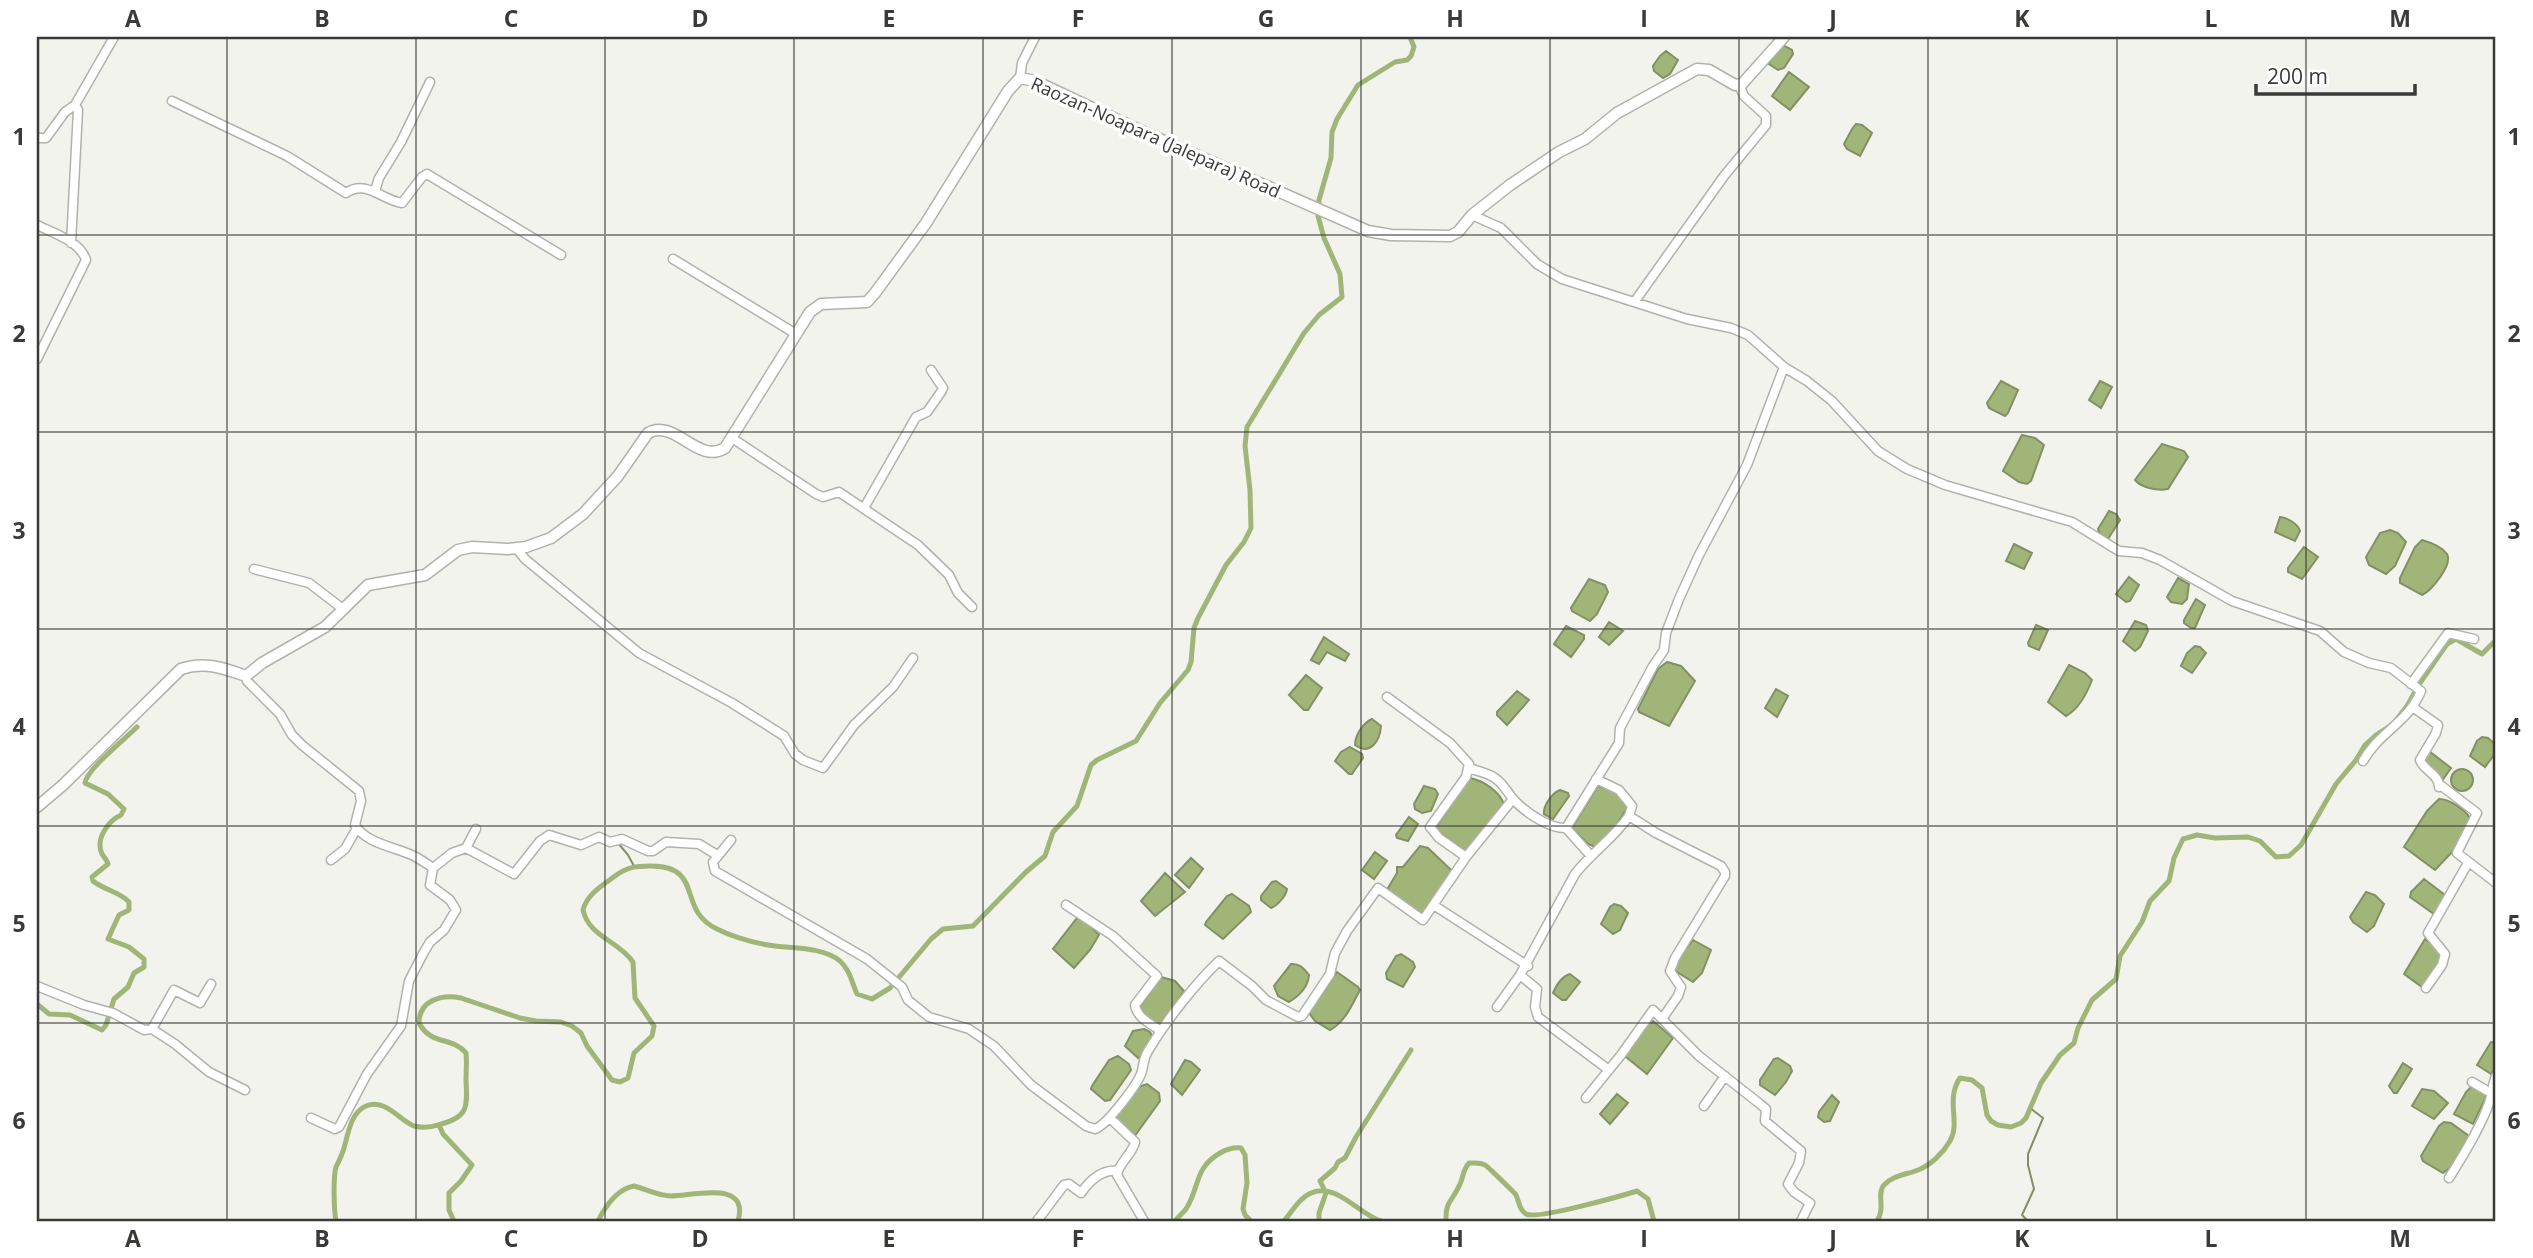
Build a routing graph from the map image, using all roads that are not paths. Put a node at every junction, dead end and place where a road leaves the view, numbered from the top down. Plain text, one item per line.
1 (114, 37) edge
2 (1035, 37) edge
3 (1784, 37) edge
4 (1020, 78) junction
5 (430, 82) dead end
6 (1739, 85) junction
7 (172, 101) dead end
8 (75, 105) junction
9 (37, 138) edge
10 (375, 191) junction
11 (1469, 219) junction
12 (37, 225) edge
13 (71, 243) junction
14 (561, 254) dead end
15 (673, 258) dead end
16 (1635, 301) junction
17 (796, 334) junction
18 (37, 359) edge
19 (1784, 368) junction
20 (931, 370) dead end
21 (732, 438) junction
22 (864, 508) junction
23 (516, 548) junction
24 (254, 569) dead end
25 (972, 607) dead end
26 (344, 609) junction
27 (2474, 639) dead end
28 (914, 658) dead end
29 (246, 676) junction
30 (2414, 686) junction
31 (1387, 697) dead end
32 (2414, 708) junction
33 (2363, 761) dead end
34 (1469, 768) junction
35 (1596, 779) junction
36 (1513, 799) junction
37 (37, 807) edge
38 (1629, 816) junction
39 (356, 828) junction
40 (1566, 828) junction
41 (477, 829) dead end
42 (731, 840) dead end
43 (466, 848) junction
44 (717, 856) junction
45 (1591, 856) junction
46 (1466, 857) junction
47 (331, 860) dead end
48 (2468, 863) junction
49 (433, 868) junction
50 (2496, 883) edge
51 (1066, 905) dead end
52 (1435, 906) junction
53 (1527, 965) junction
54 (1520, 975) junction
55 (211, 984) dead end
56 (37, 986) edge
57 (2426, 988) dead end
58 (1497, 1007) dead end
59 (1662, 1019) junction
60 (152, 1029) junction
61 (1161, 1031) junction
62 (1609, 1070) junction
63 (1724, 1076) junction
64 (2496, 1076) edge
65 (2472, 1082) dead end
66 (245, 1090) dead end
67 (2493, 1094) edge
68 (1586, 1098) dead end
69 (1704, 1106) dead end
70 (312, 1118) dead end
71 (1110, 1118) junction
72 (1118, 1171) junction
73 (2449, 1178) dead end
74 (1037, 1221) edge
75 (1144, 1221) edge
76 (1801, 1221) edge

1 - 8 street
2 - 4 street
3 - 6 main road
4 - 11 main road, Raozan-Noapara (Jalepara) Road
4 - 17 main road, Raozan-Noapara (Jalepara) Road
5 - 10 street
6 - 11 main road, Raozan-Noapara (Jalepara) Road
6 - 16 street
7 - 10 street
8 - 9 street
8 - 13 street
10 - 14 street
11 - 16 street
12 - 13 street
13 - 18 street
15 - 17 street
16 - 19 street
17 - 21 main road, Raozan-Noapara (Jalepara) Road
19 - 30 street
19 - 35 street
20 - 22 street
21 - 22 street
21 - 23 main road
22 - 25 street
23 - 26 main road
23 - 28 street
24 - 26 street
26 - 29 main road
27 - 30 street
29 - 37 main road
29 - 39 street
30 - 32 street
31 - 34 street
32 - 33 street
32 - 48 street
34 - 36 street
34 - 46 street
35 - 38 street
35 - 40 street
36 - 40 street
36 - 46 street
38 - 45 street
38 - 59 street
39 - 47 street
39 - 49 street
40 - 45 street
41 - 43 street
42 - 44 street
43 - 44 street
43 - 49 street
44 - 71 street
45 - 53 street
46 - 52 street
48 - 50 street
48 - 57 street
49 - 70 street
51 - 61 street
52 - 53 street
52 - 61 street
53 - 54 street
54 - 58 street
54 - 62 street
55 - 60 street
56 - 60 street
59 - 62 street
59 - 63 street
60 - 66 street
61 - 71 street
62 - 68 street
63 - 69 street
63 - 76 street
64 - 67 street
65 - 67 street
67 - 73 street
71 - 72 street
72 - 74 street
72 - 75 street

